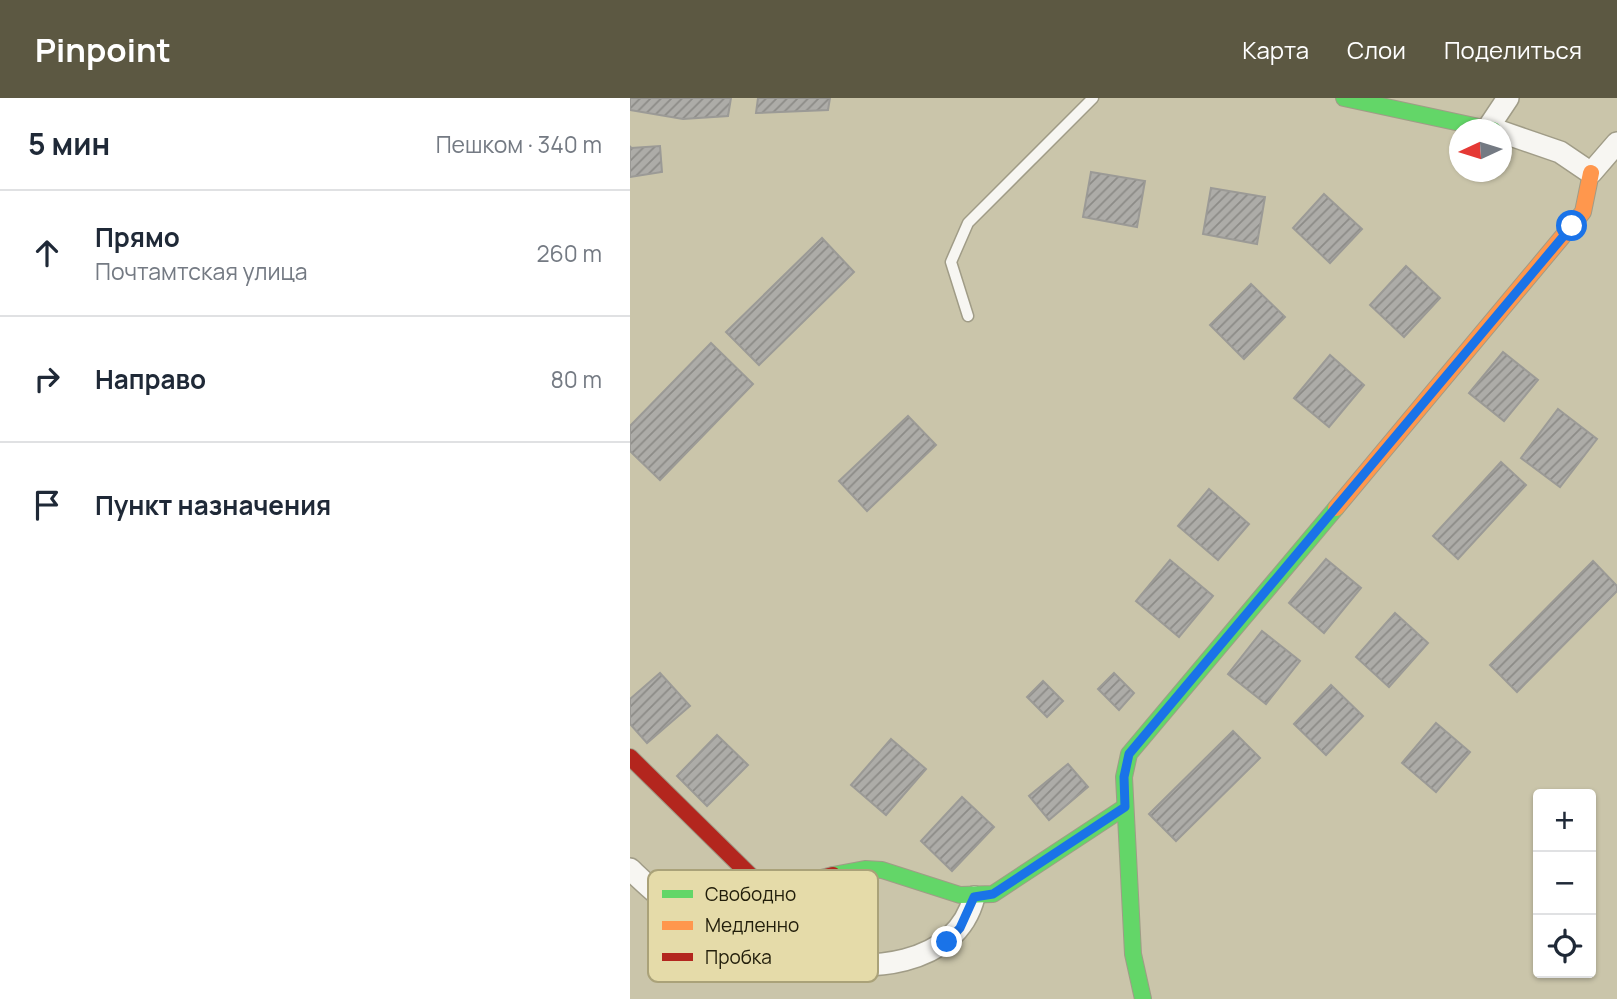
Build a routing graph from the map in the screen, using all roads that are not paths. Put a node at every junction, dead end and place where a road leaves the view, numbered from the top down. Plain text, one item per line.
1 (1093, 98) edge
2 (1344, 98) edge
3 (1508, 98) edge
4 (1499, 119) edge
5 (1449, 120) edge
6 (1512, 136) edge
7 (1617, 143) edge
8 (1591, 173) junction
9 (968, 316) dead end
10 (630, 757) edge
11 (1125, 807) junction
12 (630, 869) edge
13 (744, 870) edge
14 (878, 870) edge
15 (648, 886) edge
16 (974, 897) junction
17 (878, 963) edge
18 (1143, 999) edge

1 - 9 lane
2 - 5 street
3 - 4 street
6 - 8 street
7 - 8 street
8 - 11 street
10 - 13 street
11 - 16 street
11 - 18 street
12 - 15 street
14 - 16 street
16 - 17 street

